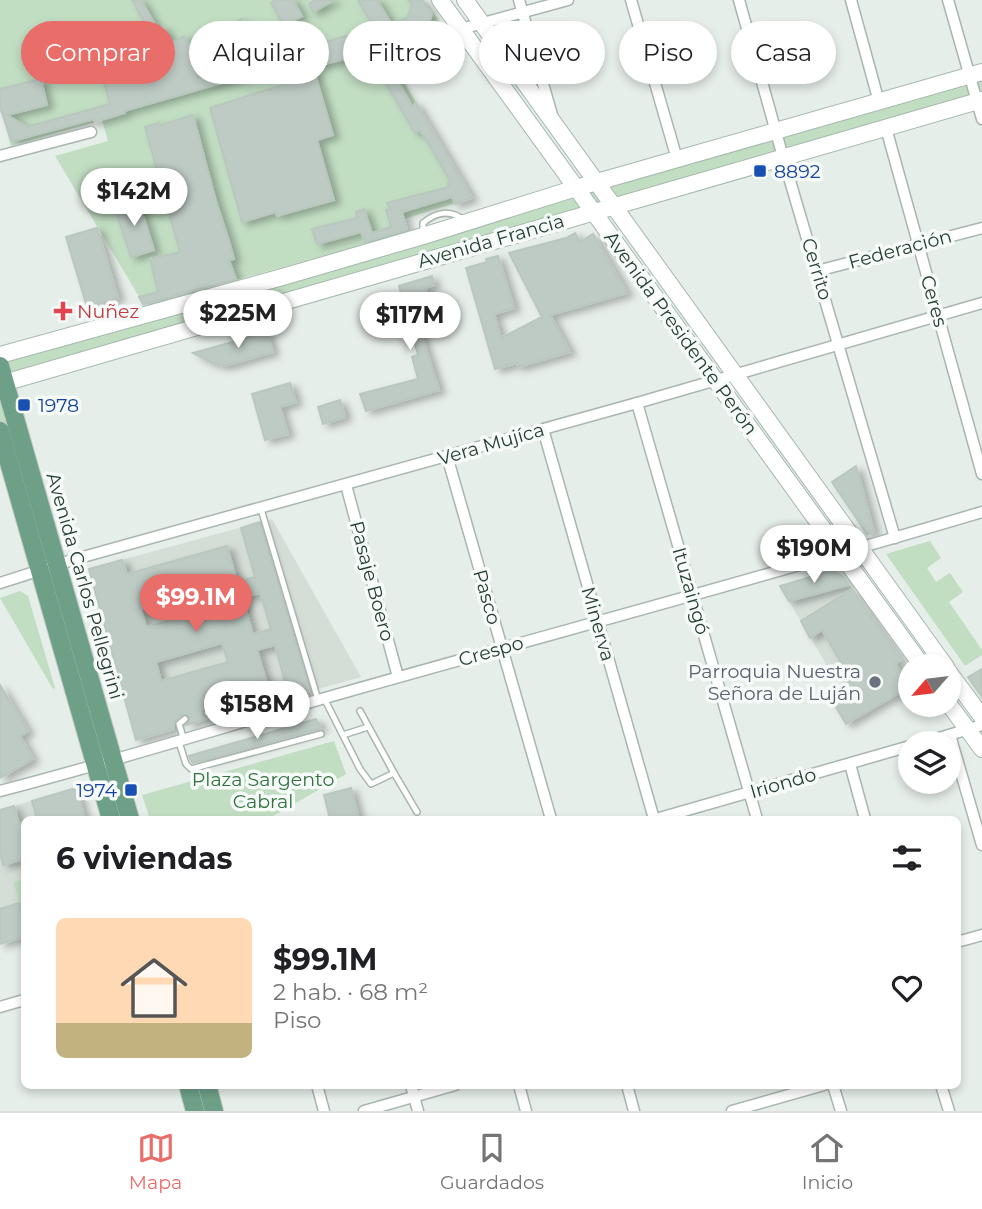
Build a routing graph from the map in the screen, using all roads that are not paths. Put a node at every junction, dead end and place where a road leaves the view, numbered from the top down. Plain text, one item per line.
1 (440, 0) edge
2 (465, 0) edge
3 (519, 0) edge
4 (568, 0) edge
5 (631, 0) edge
6 (739, 0) edge
7 (851, 0) edge
8 (948, 0) edge
9 (523, 13) junction
10 (455, 21) edge
11 (480, 21) edge
12 (493, 21) edge
13 (465, 35) edge
14 (976, 74) edge
15 (525, 84) edge
16 (979, 101) edge
17 (879, 102) junction
18 (982, 119) edge
19 (555, 127) junction
20 (886, 128) junction
21 (776, 131) junction
22 (91, 132) dead end
23 (0, 156) edge
24 (783, 157) junction
25 (677, 159) junction
26 (595, 183) junction
27 (576, 188) junction
28 (612, 206) junction
29 (593, 212) junction
30 (477, 220) junction
31 (982, 228) edge
32 (487, 243) junction
33 (919, 244) junction
34 (817, 271) junction
35 (286, 276) junction
36 (288, 300) junction
37 (982, 303) edge
38 (939, 316) junction
39 (839, 344) junction
40 (0, 355) edge
41 (734, 375) junction
42 (2, 377) edge
43 (715, 381) junction
44 (637, 403) junction
45 (543, 429) junction
46 (0, 431) edge
47 (447, 456) junction
48 (982, 474) edge
49 (346, 485) junction
50 (261, 509) junction
51 (982, 512) edge
52 (895, 538) junction
53 (860, 549) junction
54 (841, 554) junction
55 (49, 568) junction
56 (0, 583) edge
57 (692, 596) junction
58 (597, 622) junction
59 (502, 648) junction
60 (914, 654) edge
61 (936, 654) edge
62 (398, 677) junction
63 (961, 688) edge
64 (270, 695) dead end
65 (321, 699) junction
66 (244, 702) dead end
67 (281, 711) junction
68 (360, 711) dead end
69 (207, 713) dead end
70 (961, 715) edge
71 (982, 717) edge
72 (185, 719) dead end
73 (368, 727) junction
74 (975, 727) edge
75 (321, 734) dead end
76 (343, 736) junction
77 (182, 741) junction
78 (982, 749) edge
79 (898, 750) edge
80 (105, 764) junction
81 (850, 764) junction
82 (394, 772) junction
83 (961, 773) edge
84 (0, 791) edge
85 (749, 793) junction
86 (417, 812) dead end
87 (111, 816) edge
88 (129, 816) edge
89 (550, 816) edge
90 (654, 816) edge
91 (666, 816) edge
92 (756, 816) edge
93 (864, 816) edge
94 (982, 845) edge
95 (982, 935) edge
96 (961, 941) edge
97 (21, 1001) edge
98 (0, 1007) edge
99 (189, 1089) edge
100 (208, 1089) edge
101 (318, 1089) edge
102 (520, 1089) edge
103 (627, 1089) edge
104 (810, 1089) edge
105 (835, 1089) edge
106 (942, 1089) edge
107 (413, 1091) edge
108 (195, 1111) edge
109 (214, 1111) edge
110 (324, 1111) edge
111 (364, 1111) edge
112 (418, 1111) edge
113 (526, 1111) edge
114 (634, 1111) edge
115 (732, 1111) edge
116 (841, 1111) edge
117 (948, 1111) edge

1 - 10 main road, Avenida Presidente Perón
2 - 11 main road, Avenida Presidente Perón
3 - 9 street
4 - 9 street
5 - 25 street
6 - 21 street, Cerrito
7 - 17 street
8 - 14 street
9 - 12 street
9 - 19 street
13 - 27 main road, Avenida Presidente Perón
14 - 16 street
14 - 17 main road, Avenida Francia
15 - 19 main road, Avenida Presidente Perón
16 - 18 street
16 - 20 main road, Avenida Francia
17 - 21 main road, Avenida Francia
19 - 26 main road, Avenida Presidente Perón
20 - 24 main road, Avenida Francia
20 - 33 street, Ceres
21 - 24 street, Cerrito
21 - 25 main road, Avenida Francia
22 - 23 street
24 - 28 main road, Avenida Francia
24 - 34 street, Cerrito
25 - 26 main road, Avenida Francia
26 - 27 main road, Avenida Francia
26 - 28 main road, Avenida Presidente Perón
27 - 29 main road, Avenida Presidente Perón
27 - 30 main road, Avenida Francia
28 - 29 main road, Avenida Francia
28 - 41 main road, Avenida Presidente Perón
29 - 32 main road, Avenida Francia
29 - 43 main road, Avenida Presidente Perón
30 - 32 main road
30 - 35 main road, Avenida Francia
31 - 33 street, Federación
32 - 36 main road, Avenida Francia
33 - 34 street, Federación
33 - 38 street, Ceres
34 - 39 street, Cerrito
35 - 36 main road
35 - 40 main road, Avenida Francia
36 - 42 main road, Avenida Francia
37 - 38 street, Vera Mujíca
38 - 39 street, Vera Mujíca
38 - 48 street, Ceres
39 - 41 street, Vera Mujíca
39 - 52 street, Cerrito
41 - 43 street, Vera Mujíca
41 - 53 main road, Avenida Presidente Perón
42 - 55 main road, Avenida Carlos Pellegrini
43 - 44 street, Vera Mujíca
43 - 54 main road, Avenida Presidente Perón
44 - 45 street, Vera Mujíca
44 - 57 street, Ituzaingó
45 - 47 street, Vera Mujíca
45 - 58 street, Minerva
46 - 55 main road, Avenida Carlos Pellegrini
47 - 49 street, Vera Mujíca
47 - 59 street, Pasco
49 - 50 street, Vera Mujíca
49 - 62 street, Pasaje Boero
50 - 55 street, Vera Mujíca
50 - 65 lane
51 - 52 street, Crespo
52 - 53 street, Crespo
53 - 54 street, Crespo
53 - 61 main road, Avenida Presidente Perón
54 - 57 street, Crespo
54 - 60 main road, Avenida Presidente Perón
55 - 56 street, Vera Mujíca
55 - 80 main road, Avenida Carlos Pellegrini
57 - 58 street, Crespo
57 - 85 street, Ituzaingó
58 - 59 street, Crespo
58 - 90 street, Minerva
59 - 62 street, Crespo
59 - 89 street, Pasco
62 - 65 street, Crespo
63 - 71 main road, Avenida Presidente Perón
64 - 67 lane
65 - 67 street, Crespo
65 - 76 lane
66 - 69 lane
67 - 77 street, Crespo
68 - 73 lane
70 - 74 main road
72 - 77 lane
73 - 76 lane
73 - 82 lane
74 - 78 main road
75 - 77 lane
76 - 82 lane
77 - 80 street, Crespo
79 - 81 street, Iriondo
80 - 84 street, Crespo
80 - 87 main road, Avenida Carlos Pellegrini
80 - 88 main road, Avenida Carlos Pellegrini
81 - 85 street, Iriondo
81 - 93 street
82 - 86 lane
83 - 94 street
85 - 91 street, Iriondo
85 - 92 street, Ituzaingó
95 - 96 street
97 - 98 street
99 - 108 main road
100 - 109 main road
101 - 110 street
102 - 113 street
103 - 114 street
104 - 115 street
105 - 116 street
106 - 117 street
107 - 111 street
107 - 112 street

